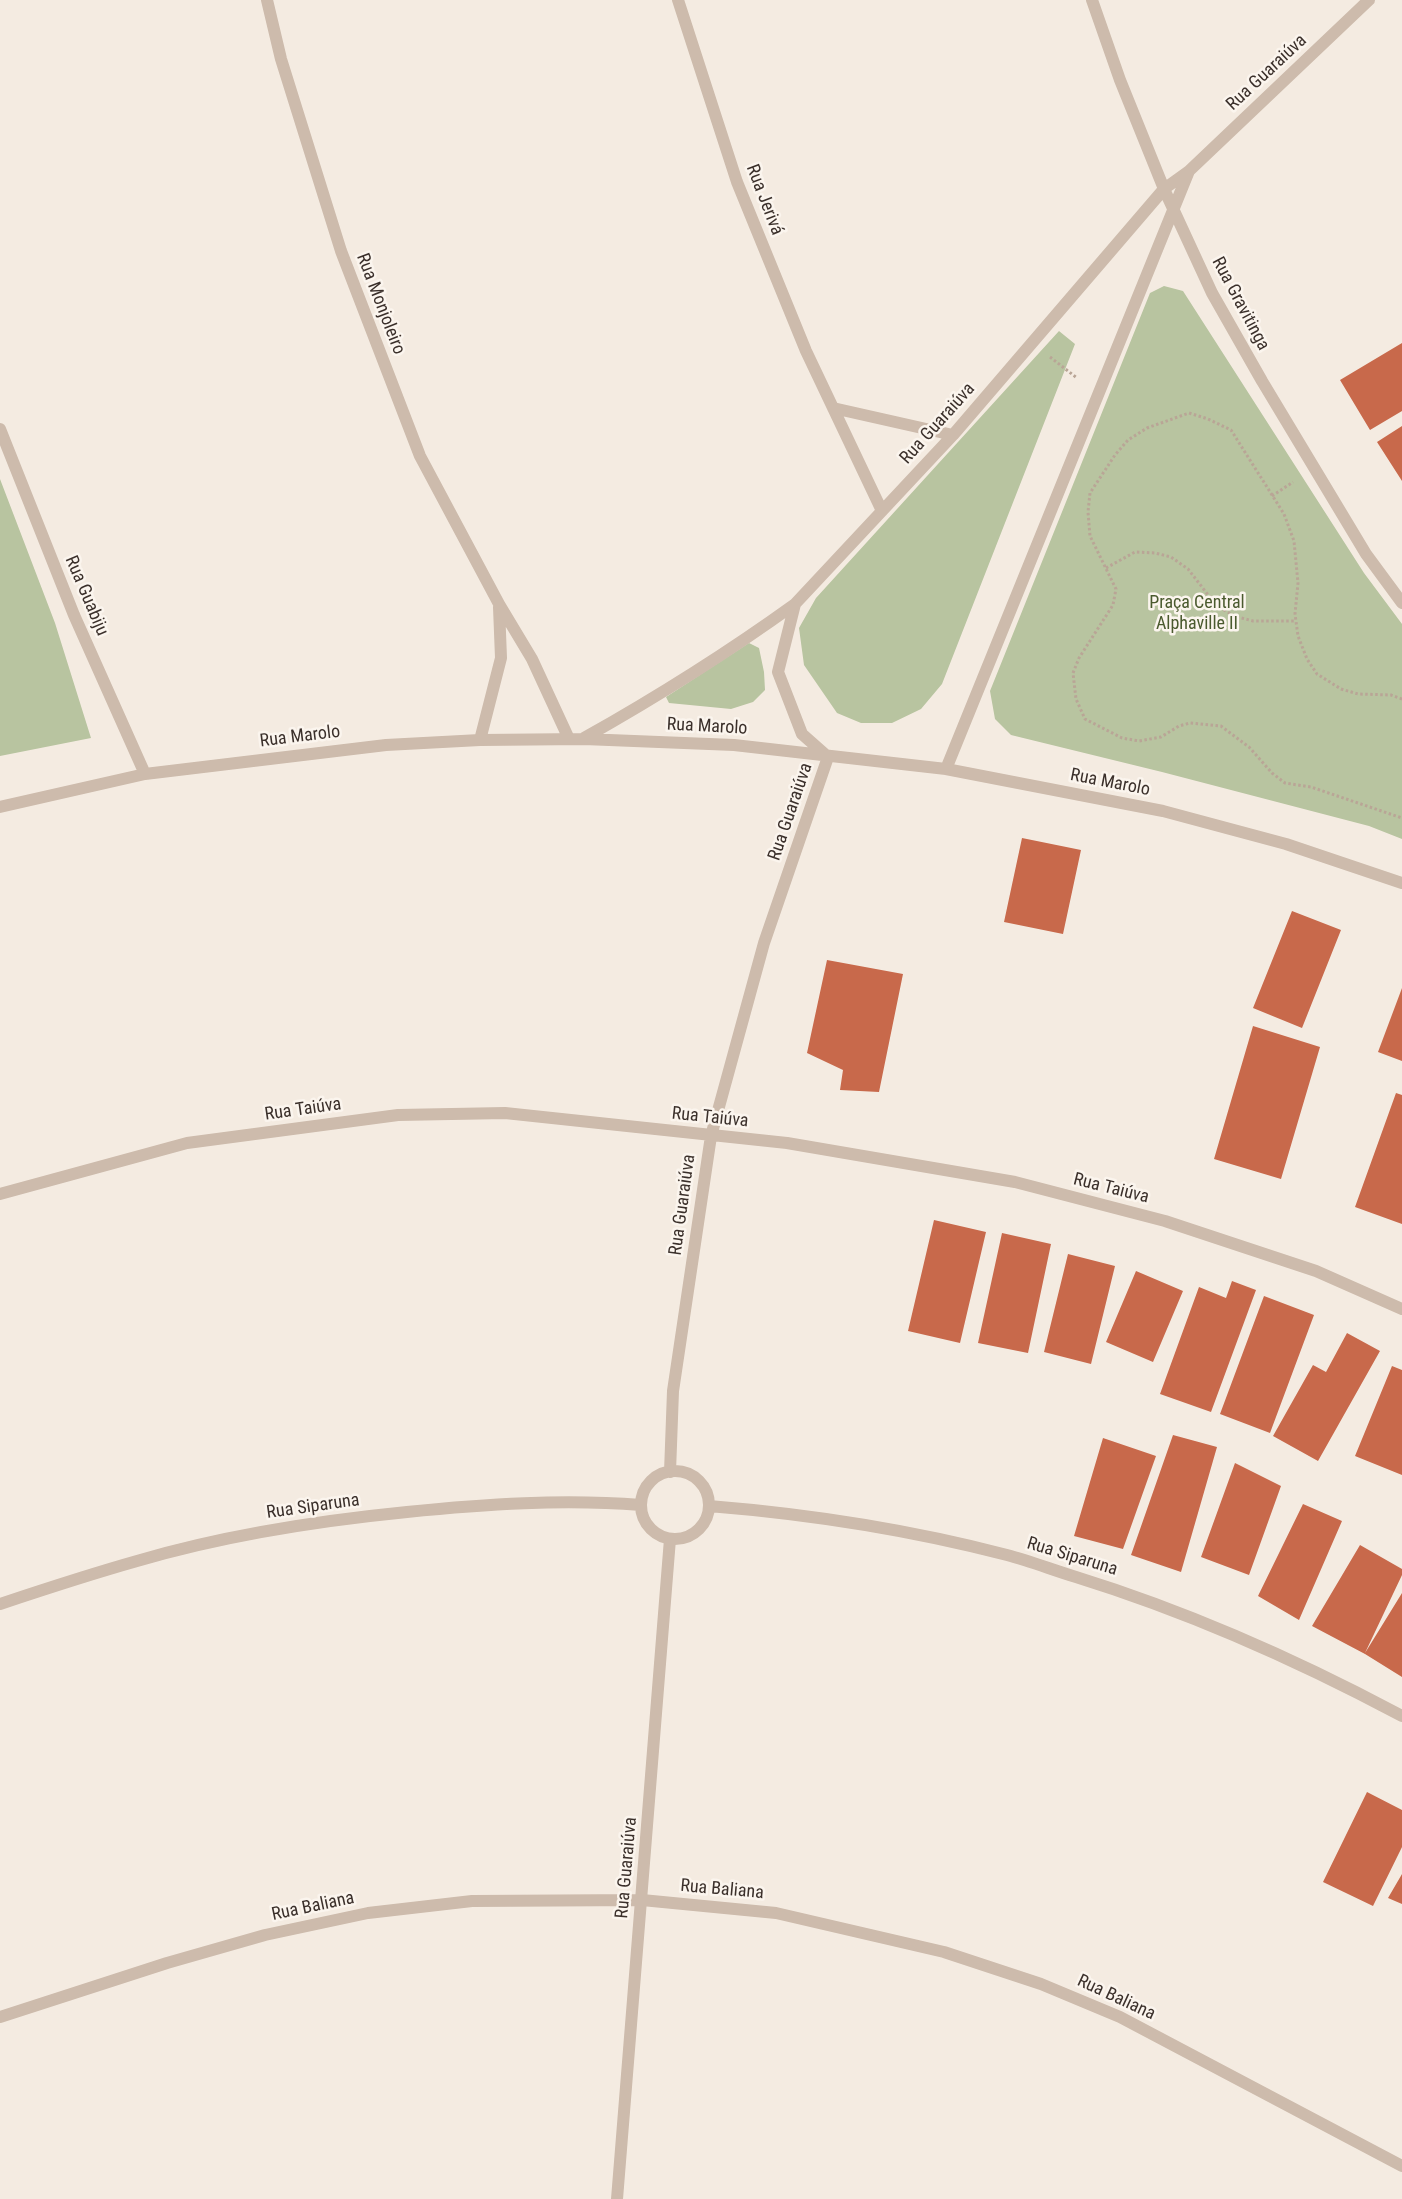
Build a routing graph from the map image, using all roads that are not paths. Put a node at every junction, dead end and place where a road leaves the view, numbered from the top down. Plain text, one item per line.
1 (267, 0) edge
2 (678, 0) edge
3 (1092, 0) edge
4 (1369, 0) edge
5 (1189, 171) junction
6 (1164, 189) junction
7 (1174, 211) junction
8 (833, 408) junction
9 (0, 429) edge
10 (953, 435) junction
11 (882, 511) junction
12 (1402, 603) edge
13 (499, 604) junction
14 (795, 604) junction
15 (569, 739) junction
16 (584, 739) junction
17 (480, 740) junction
18 (828, 757) junction
19 (946, 769) junction
20 (145, 774) junction
21 (0, 806) edge
22 (1402, 883) edge
23 (711, 1136) junction
24 (0, 1194) edge
25 (1402, 1309) edge
26 (670, 1472) junction
27 (641, 1505) junction
28 (709, 1506) junction
29 (670, 1539) junction
30 (0, 1604) edge
31 (1402, 1716) edge
32 (642, 1900) junction
33 (0, 2017) edge
34 (1402, 2166) edge
35 (617, 2199) edge

1 - 13 street, Rua Monjoleiro
2 - 8 street, Rua Jerivá
3 - 6 street, Rua Gravitinga
4 - 5 street, Rua Guaraiúva
5 - 6 street, Rua Guaraiúva
5 - 7 street, Rua Guaraiúva
6 - 7 street, Rua Gravitinga
6 - 10 street, Rua Guaraiúva
7 - 12 street, Rua Gravitinga
7 - 19 street, Rua Guaraiúva
8 - 10 street
8 - 11 street, Rua Jerivá
9 - 20 street, Rua Guabiju
10 - 11 street, Rua Guaraiúva
11 - 14 street, Rua Guaraiúva
13 - 15 street, Rua Monjoleiro
13 - 17 street, Rua Monjoleiro
14 - 16 street
14 - 18 street, Rua Guaraiúva
15 - 16 street, Rua Marolo
15 - 17 street, Rua Marolo
16 - 18 street, Rua Marolo
17 - 20 street, Rua Marolo
18 - 19 street, Rua Marolo
18 - 23 street, Rua Guaraiúva
19 - 22 street, Rua Marolo
20 - 21 street, Rua Marolo
23 - 24 street, Rua Taiúva
23 - 25 street, Rua Taiúva
23 - 26 street, Rua Guaraiúva
26 - 27 street
26 - 28 street
27 - 29 street
27 - 30 street, Rua Siparuna
28 - 29 street
28 - 31 street, Rua Siparuna
29 - 32 street, Rua Guaraiúva
32 - 33 street, Rua Baliana
32 - 34 street, Rua Baliana
32 - 35 street, Rua Guaraiúva

